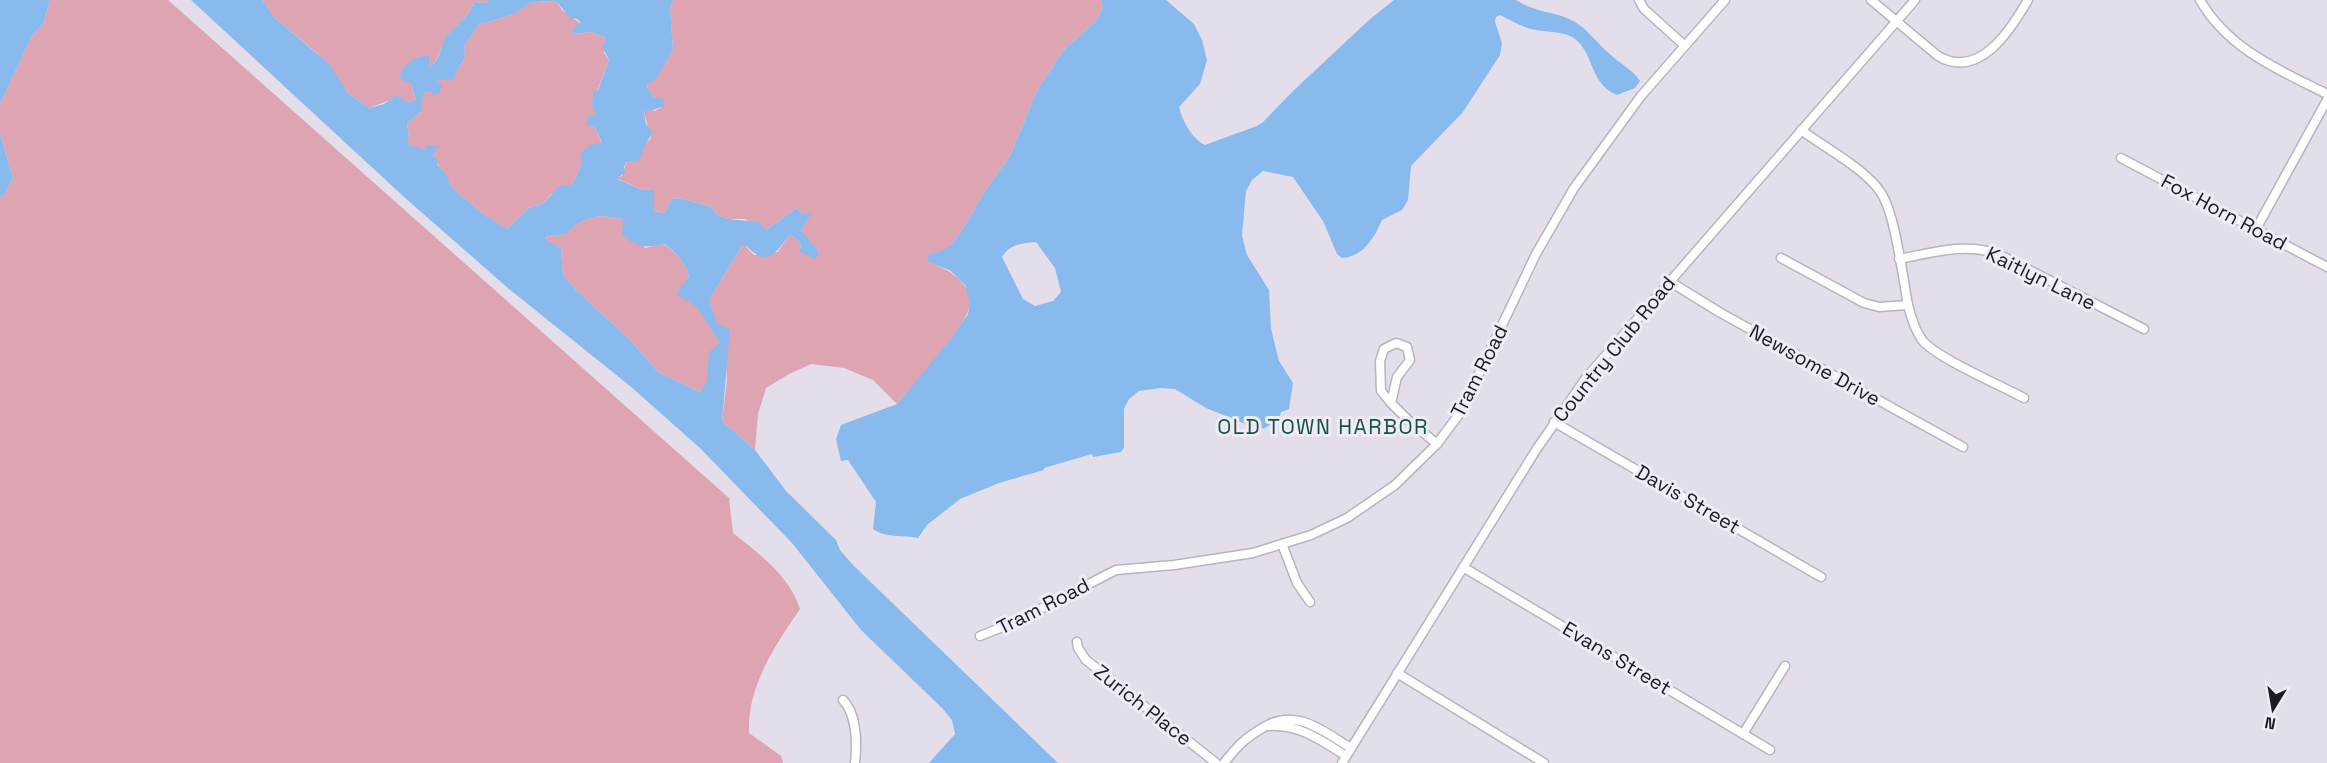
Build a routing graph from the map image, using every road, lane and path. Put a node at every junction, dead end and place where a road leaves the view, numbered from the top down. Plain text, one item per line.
1 (1639, 0) edge
2 (1725, 0) edge
3 (1871, 0) edge
4 (1915, 0) edge
5 (2028, 0) edge
6 (2200, 0) edge
7 (1896, 21) junction
8 (1684, 45) junction
9 (2327, 94) edge
10 (2327, 100) edge
11 (1802, 130) junction
12 (2121, 158) dead end
13 (2256, 229) junction
14 (1781, 258) dead end
15 (1899, 259) junction
16 (2327, 267) edge
17 (1669, 281) junction
18 (1908, 305) junction
19 (2144, 329) dead end
20 (2024, 398) dead end
21 (1391, 403) junction
22 (1554, 422) junction
23 (1437, 444) junction
24 (1963, 447) dead end
25 (1282, 544) junction
26 (1463, 567) junction
27 (1821, 577) dead end
28 (1310, 602) dead end
29 (980, 636) dead end
30 (1077, 642) dead end
31 (1785, 666) dead end
32 (1397, 673) junction
33 (843, 700) dead end
34 (1743, 734) junction
35 (1770, 750) dead end
36 (1346, 756) edge
37 (855, 763) edge
38 (1216, 763) edge
39 (1224, 763) edge
40 (1544, 763) edge

1 - 8 street
2 - 8 street, Tram Road
3 - 7 street
4 - 7 street, Country Club Road
5 - 7 street
6 - 9 street
7 - 11 street, Country Club Road
8 - 23 street, Tram Road
10 - 13 street
11 - 15 street
11 - 17 street, Country Club Road
12 - 13 street, Fox Horn Road
13 - 16 street, Fox Horn Road
14 - 18 street
15 - 18 street
15 - 19 street, Kaitlyn Lane
17 - 22 street, Country Club Road
17 - 24 street, Newsome Drive
18 - 20 street
21 - 21 street
21 - 23 street
22 - 26 street, Country Club Road
22 - 27 street, Davis Street
23 - 25 street, Tram Road
25 - 28 street
25 - 29 street, Tram Road
26 - 32 street, Country Club Road
26 - 34 street, Evans Street
30 - 38 street, Zurich Place
31 - 34 street
32 - 36 street, Country Club Road
32 - 40 street
33 - 37 street
34 - 35 street, Evans Street
36 - 39 street

